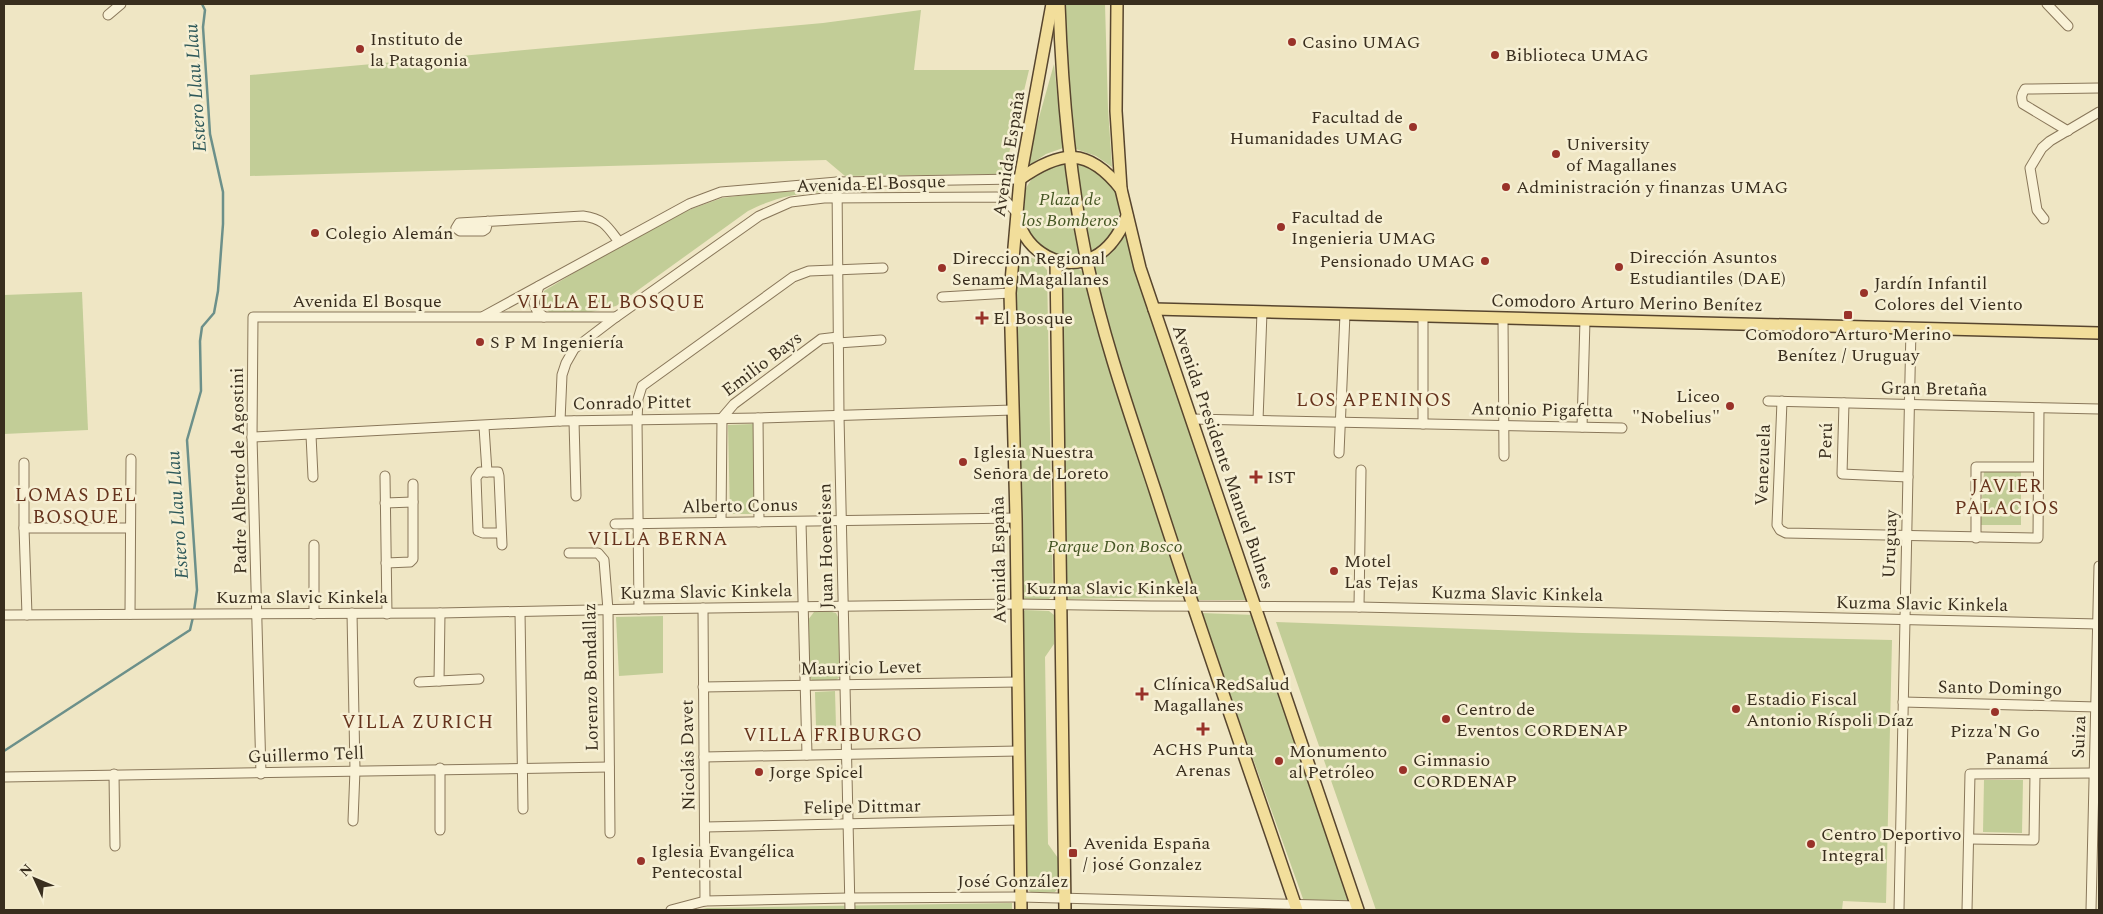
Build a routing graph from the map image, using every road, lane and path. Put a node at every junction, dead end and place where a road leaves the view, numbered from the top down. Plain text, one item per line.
1 (121, 4) edge
2 (1052, 4) edge
3 (1059, 4) edge
4 (1117, 4) edge
5 (2047, 4) edge
6 (108, 15) dead end
7 (2068, 26) dead end
8 (2099, 88) edge
9 (2099, 112) edge
10 (2068, 131) junction
11 (1071, 156) junction
12 (1020, 179) junction
13 (837, 182) junction
14 (1121, 189) junction
15 (836, 199) junction
16 (1017, 213) junction
17 (1127, 216) junction
18 (2044, 219) dead end
19 (488, 221) dead end
20 (619, 242) junction
21 (1087, 260) junction
22 (1056, 261) junction
23 (883, 268) dead end
24 (836, 269) junction
25 (539, 286) junction
26 (1010, 293) junction
27 (942, 297) dead end
28 (1154, 309) junction
29 (1262, 312) junction
30 (1345, 314) junction
31 (1423, 316) junction
32 (482, 317) junction
33 (544, 317) junction
34 (616, 317) junction
35 (253, 318) joint
36 (1503, 318) junction
37 (1585, 320) junction
38 (1910, 328) junction
39 (2099, 333) edge
40 (838, 340) junction
41 (881, 340) dead end
42 (1768, 401) dead end
43 (1782, 401) junction
44 (1844, 403) junction
45 (1909, 404) junction
46 (2040, 408) junction
47 (2099, 409) edge
48 (1013, 410) junction
49 (839, 416) junction
50 (722, 418) junction
51 (758, 418) junction
52 (1192, 419) junction
53 (637, 420) junction
54 (1258, 420) junction
55 (560, 421) junction
56 (574, 421) junction
57 (1341, 422) junction
58 (1423, 424) junction
59 (1504, 426) junction
60 (484, 427) junction
61 (1582, 427) junction
62 (1622, 428) dead end
63 (312, 435) junction
64 (252, 437) junction
65 (1340, 453) dead end
66 (1504, 456) dead end
67 (131, 459) dead end
68 (24, 463) dead end
69 (2038, 467) junction
70 (1361, 470) dead end
71 (487, 472) junction
72 (385, 476) dead end
73 (313, 477) dead end
74 (1908, 477) junction
75 (413, 484) dead end
76 (576, 496) dead end
77 (414, 502) junction
78 (385, 503) junction
79 (1016, 518) junction
80 (842, 521) junction
81 (721, 522) junction
82 (759, 522) junction
83 (801, 522) junction
84 (615, 524) dead end
85 (638, 524) junction
86 (24, 528) junction
87 (130, 528) junction
88 (501, 533) junction
89 (1907, 536) junction
90 (1976, 538) junction
91 (502, 545) dead end
92 (314, 546) dead end
93 (568, 554) dead end
94 (386, 563) junction
95 (2099, 566) edge
96 (1016, 604) junction
97 (1061, 605) junction
98 (1192, 605) junction
99 (1255, 605) junction
100 (844, 606) junction
101 (1359, 606) junction
102 (804, 607) junction
103 (639, 608) junction
104 (703, 608) junction
105 (608, 610) junction
106 (520, 612) junction
107 (258, 613) junction
108 (130, 614) junction
109 (314, 614) junction
110 (352, 614) junction
111 (387, 614) junction
112 (440, 614) junction
113 (4, 615) edge
114 (27, 615) junction
115 (1903, 620) junction
116 (2098, 624) edge
117 (479, 679) dead end
118 (439, 681) junction
119 (420, 682) dead end
120 (1018, 682) junction
121 (806, 685) junction
122 (845, 685) junction
123 (703, 687) junction
124 (1902, 702) junction
125 (2097, 707) junction
126 (1019, 751) junction
127 (845, 754) junction
128 (807, 755) junction
129 (704, 757) junction
130 (609, 766) junction
131 (523, 767) junction
132 (440, 768) junction
133 (355, 770) junction
134 (2094, 773) junction
135 (114, 774) junction
136 (261, 774) junction
137 (2035, 774) junction
138 (4, 777) edge
139 (523, 809) dead end
140 (353, 820) dead end
141 (1020, 820) junction
142 (847, 824) junction
143 (705, 827) junction
144 (440, 830) dead end
145 (610, 833) dead end
146 (1969, 840) junction
147 (115, 846) dead end
148 (1021, 897) junction
149 (849, 898) junction
150 (1065, 898) junction
151 (705, 901) junction
152 (1296, 907) edge
153 (1358, 908) edge
154 (671, 910) edge
155 (850, 910) edge
156 (1022, 910) edge
157 (1065, 910) edge
158 (1899, 910) edge
159 (1968, 910) edge
160 (2091, 910) edge

1 - 6 street
2 - 12 main road, Avenida España
3 - 11 main road
4 - 14 main road, Avenida Presidente Manuel Bulnes
5 - 7 street
8 - 10 street
9 - 10 street
10 - 18 street
11 - 12 main road
11 - 14 main road
11 - 21 main road
12 - 13 street, Avenida El Bosque
12 - 16 main road, Avenida España
13 - 15 street, Juan Hoeneisen
13 - 20 street, Avenida El Bosque
14 - 17 main road, Avenida Presidente Manuel Bulnes
15 - 16 street, Avenida El Bosque
15 - 24 street, Juan Hoeneisen
15 - 34 street, Avenida El Bosque
16 - 22 main road
16 - 26 main road, Avenida España
17 - 21 main road
17 - 28 main road, Avenida Presidente Manuel Bulnes
19 - 20 street
20 - 25 street, Avenida El Bosque
21 - 22 main road
21 - 98 main road
22 - 97 main road
23 - 24 street
24 - 40 street, Juan Hoeneisen
24 - 53 street
25 - 32 street, Avenida El Bosque
25 - 33 street
26 - 27 street
26 - 48 main road, Avenida España
28 - 29 main road, Comodoro Arturo Merino Benítez
28 - 52 main road, Avenida Presidente Manuel Bulnes
29 - 30 main road, Comodoro Arturo Merino Benítez
29 - 54 street
30 - 31 main road, Comodoro Arturo Merino Benítez
30 - 57 street
31 - 36 main road, Comodoro Arturo Merino Benítez
31 - 58 street
32 - 33 street, Avenida El Bosque
32 - 35 street, Avenida El Bosque
33 - 34 street, Avenida El Bosque
34 - 55 street
35 - 64 street, Padre Alberto de Agostini
36 - 37 main road, Comodoro Arturo Merino Benítez
36 - 59 street
37 - 38 main road, Comodoro Arturo Merino Benítez
37 - 61 street
38 - 39 main road, Comodoro Arturo Merino Benítez
38 - 45 street, Uruguay
40 - 41 street, Emilio Bays
40 - 49 street, Juan Hoeneisen
40 - 50 street, Emilio Bays
42 - 43 street, Gran Bretaña
43 - 44 street, Gran Bretaña
43 - 89 street, Venezuela
44 - 45 street, Gran Bretaña
44 - 74 street, Perú
45 - 46 street, Gran Bretaña
45 - 74 street, Uruguay
46 - 47 street, Gran Bretaña
46 - 69 street
48 - 49 street, Conrado Pittet
48 - 79 main road, Avenida España
49 - 51 street, Conrado Pittet
49 - 80 street, Juan Hoeneisen
50 - 51 street, Conrado Pittet
50 - 53 street, Conrado Pittet
50 - 81 street, Emilio Bays
51 - 82 street
52 - 54 street, Antonio Pigafetta
52 - 99 main road, Avenida Presidente Manuel Bulnes
53 - 56 street, Conrado Pittet
53 - 85 street
54 - 57 street, Antonio Pigafetta
55 - 56 street, Conrado Pittet
55 - 60 street, Conrado Pittet
56 - 76 street
57 - 58 street, Antonio Pigafetta
57 - 65 street
58 - 59 street, Antonio Pigafetta
59 - 61 street, Antonio Pigafetta
59 - 66 street
60 - 63 street, Conrado Pittet
60 - 71 street
61 - 62 street, Antonio Pigafetta
63 - 64 street, Conrado Pittet
63 - 73 street
64 - 107 street, Padre Alberto de Agostini
67 - 87 street
68 - 86 street
69 - 90 street
69 - 90 street
70 - 101 street
71 - 88 street
71 - 88 street
72 - 78 street
74 - 89 street, Uruguay
75 - 77 street
77 - 78 street
77 - 94 street
78 - 94 street
79 - 80 street, Alberto Conus
79 - 96 main road, Avenida España
80 - 83 street, Alberto Conus
80 - 100 street, Juan Hoeneisen
81 - 82 street, Alberto Conus
81 - 85 street, Alberto Conus
82 - 83 street, Alberto Conus
83 - 102 street
84 - 85 street, Alberto Conus
85 - 103 street
86 - 87 street
86 - 114 street
87 - 108 street
88 - 91 street
89 - 90 street
89 - 115 street, Uruguay
92 - 109 street
93 - 105 street, Lorenzo Bondallaz
94 - 111 street
95 - 116 street, Suiza
96 - 97 street, Kuzma Slavic Kinkela
96 - 100 street, Kuzma Slavic Kinkela
96 - 120 main road, Avenida España
97 - 98 street, Kuzma Slavic Kinkela
97 - 150 main road
98 - 99 street, Kuzma Slavic Kinkela
98 - 152 main road
99 - 101 street, Kuzma Slavic Kinkela
99 - 153 main road, Avenida Presidente Manuel Bulnes
100 - 102 street, Kuzma Slavic Kinkela
100 - 122 street, Juan Hoeneisen
101 - 115 street, Kuzma Slavic Kinkela
102 - 104 street, Kuzma Slavic Kinkela
102 - 121 street
103 - 104 street, Kuzma Slavic Kinkela
103 - 105 street, Kuzma Slavic Kinkela
104 - 123 street, Nicolás Davet
105 - 106 street, Kuzma Slavic Kinkela
105 - 130 street, Lorenzo Bondallaz
106 - 112 street, Kuzma Slavic Kinkela
106 - 131 street
107 - 108 street, Kuzma Slavic Kinkela
107 - 109 street, Kuzma Slavic Kinkela
107 - 136 street, Padre Alberto de Agostini
108 - 114 street, Kuzma Slavic Kinkela
109 - 110 street, Kuzma Slavic Kinkela
110 - 111 street, Kuzma Slavic Kinkela
110 - 133 street
111 - 112 street, Kuzma Slavic Kinkela
112 - 118 street
113 - 114 street, Kuzma Slavic Kinkela
115 - 116 street, Kuzma Slavic Kinkela
115 - 124 street, Uruguay
116 - 125 street, Suiza
117 - 118 street
118 - 119 street
120 - 122 street, Mauricio Levet
120 - 126 main road, Avenida España
121 - 122 street, Mauricio Levet
121 - 123 street, Mauricio Levet
121 - 128 street
122 - 127 street, Juan Hoeneisen
123 - 129 street, Nicolás Davet
124 - 125 street, Santo Domingo
124 - 158 street, Uruguay
125 - 134 street, Suiza
126 - 127 street
126 - 141 main road, Avenida España
127 - 128 street
127 - 142 street, Juan Hoeneisen
128 - 129 street
129 - 143 street, Nicolás Davet
130 - 131 street, Guillermo Tell
130 - 145 street, Lorenzo Bondallaz
131 - 132 street, Guillermo Tell
131 - 139 street
132 - 133 street, Guillermo Tell
132 - 144 street
133 - 136 street, Guillermo Tell
133 - 140 street
134 - 137 street, Panamá
134 - 160 street, Suiza
135 - 136 street, Guillermo Tell
135 - 138 street, Guillermo Tell
135 - 147 street
137 - 146 street, Panamá
137 - 146 street
141 - 142 street, Felipe Dittmar
141 - 148 main road, Avenida España
142 - 143 street, Felipe Dittmar
142 - 149 street, Juan Hoeneisen
143 - 151 street, Nicolás Davet
146 - 159 street
148 - 149 street, José González
148 - 150 street, José González
148 - 156 main road, Avenida España
149 - 151 street, José González
149 - 155 street, Juan Hoeneisen
150 - 152 street, José González
150 - 157 main road
151 - 154 street, José González
152 - 153 street, José González

